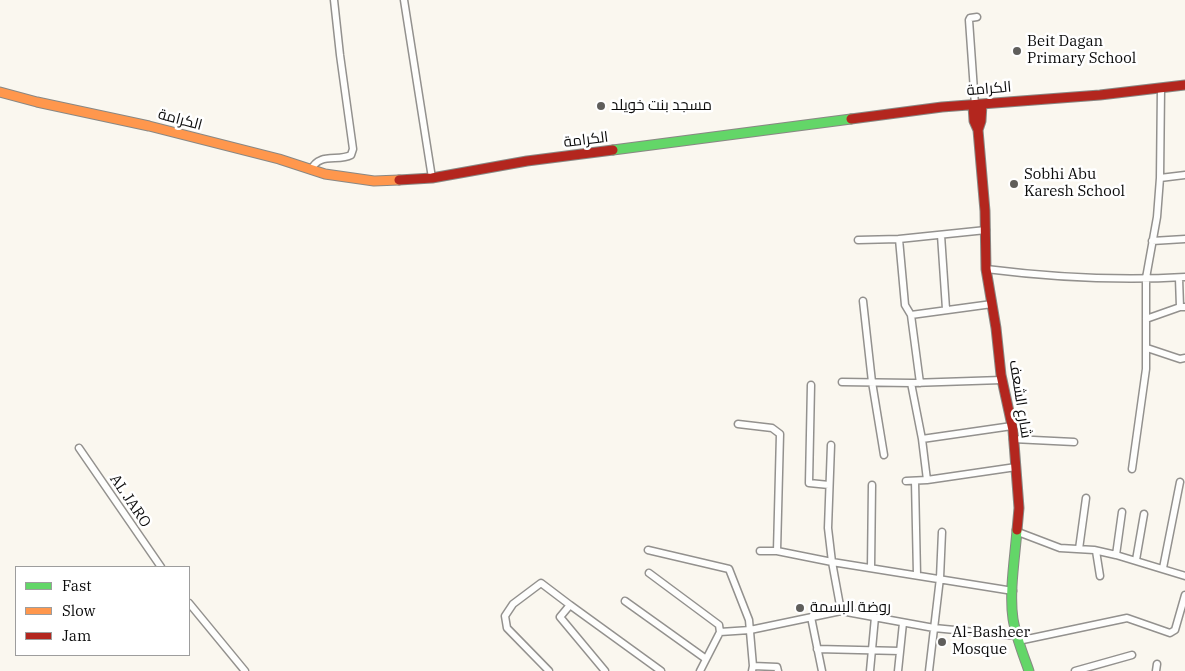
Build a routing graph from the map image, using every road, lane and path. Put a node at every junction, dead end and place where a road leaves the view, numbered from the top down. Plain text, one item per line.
1 (334, 0) edge
2 (404, 0) edge
3 (978, 17) dead end
4 (1185, 85) edge
5 (1161, 88) junction
6 (0, 92) edge
7 (977, 105) junction
8 (311, 170) junction
9 (1185, 175) edge
10 (432, 178) junction
11 (1160, 178) junction
12 (986, 230) junction
13 (941, 235) junction
14 (899, 239) junction
15 (1185, 239) edge
16 (858, 240) dead end
17 (1152, 241) junction
18 (986, 269) junction
19 (1182, 277) edge
20 (1146, 278) junction
21 (864, 301) dead end
22 (992, 304) junction
23 (1183, 307) edge
24 (946, 309) junction
25 (911, 315) junction
26 (1146, 319) junction
27 (1146, 348) junction
28 (1185, 358) edge
29 (1002, 380) junction
30 (842, 382) dead end
31 (872, 382) junction
32 (911, 383) junction
33 (920, 383) junction
34 (810, 385) dead end
35 (738, 424) dead end
36 (1012, 426) junction
37 (922, 439) junction
38 (1014, 439) junction
39 (1074, 442) dead end
40 (831, 445) dead end
41 (80, 448) dead end
42 (884, 455) dead end
43 (1016, 467) junction
44 (1132, 469) dead end
45 (927, 480) junction
46 (906, 481) dead end
47 (915, 481) junction
48 (1180, 482) dead end
49 (829, 485) junction
50 (872, 485) dead end
51 (1086, 498) dead end
52 (1122, 512) dead end
53 (1144, 514) dead end
54 (942, 532) dead end
55 (1018, 532) junction
56 (1079, 549) junction
57 (648, 550) dead end
58 (760, 550) dead end
59 (777, 551) junction
60 (1096, 551) junction
61 (1116, 555) junction
62 (1136, 560) junction
63 (832, 562) junction
64 (160, 566) edge
65 (872, 568) junction
66 (1163, 568) junction
67 (649, 573) dead end
68 (917, 575) junction
69 (1100, 576) dead end
70 (1185, 576) edge
71 (940, 578) junction
72 (1013, 592) junction
73 (1185, 595) edge
74 (625, 601) dead end
75 (190, 604) edge
76 (570, 605) junction
77 (841, 611) junction
78 (1182, 615) edge
79 (811, 617) junction
80 (875, 617) junction
81 (903, 623) junction
82 (934, 628) junction
83 (750, 630) junction
84 (720, 632) junction
85 (1018, 638) junction
86 (817, 649) junction
87 (873, 649) junction
88 (900, 651) junction
89 (1132, 654) dead end
90 (706, 659) junction
91 (753, 668) edge
92 (245, 671) edge
93 (549, 671) edge
94 (605, 671) edge
95 (661, 671) edge
96 (700, 671) edge
97 (778, 671) edge
98 (822, 671) edge
99 (870, 671) edge
100 (898, 671) edge
101 (929, 671) edge
102 (1029, 671) edge
103 (1075, 671) edge

1 - 8 street
2 - 10 street
3 - 7 street
4 - 5 main road, الكرامة
5 - 7 main road, الكرامة
5 - 11 street
6 - 8 main road, الكرامة
7 - 10 main road, الكرامة
7 - 12 main road, شارع الشعف
8 - 10 main road, الكرامة
9 - 11 street
11 - 17 street
12 - 13 street
12 - 18 main road, شارع الشعف
13 - 14 street
13 - 24 street
14 - 16 street
14 - 25 street
15 - 17 street
17 - 20 street
18 - 20 street
18 - 22 main road, شارع الشعف
19 - 20 street
19 - 23 street
20 - 26 street
21 - 31 street
22 - 24 street
22 - 29 main road, شارع الشعف
23 - 26 street
24 - 25 street
25 - 33 street
26 - 27 street
27 - 28 street
27 - 44 street
29 - 33 street
29 - 36 main road, شارع الشعف
30 - 31 street
31 - 32 street
31 - 42 street
32 - 33 street
32 - 37 street
34 - 49 street
35 - 59 street
36 - 37 street
36 - 38 main road, شارع الشعف
37 - 45 street
38 - 39 street
38 - 43 main road, شارع الشعف
40 - 49 street
41 - 64 street, AL JARO
43 - 45 street
43 - 55 main road, شارع الشعف
45 - 47 street
46 - 47 street
47 - 68 street
48 - 66 street
49 - 63 street
50 - 65 street
51 - 56 street
52 - 61 street
53 - 62 street
54 - 71 street
55 - 56 street
55 - 72 main road, شارع الشعف
56 - 60 street
57 - 83 street
58 - 59 street
59 - 63 street
60 - 61 street
60 - 69 street
61 - 62 street
62 - 66 street
63 - 65 street
63 - 77 street
65 - 68 street
66 - 70 street
67 - 84 street
68 - 71 street
71 - 72 street
71 - 82 street
72 - 85 main road, شارع الشعف
73 - 78 street
74 - 90 street
75 - 92 street
76 - 93 street
76 - 94 street
76 - 95 street
77 - 79 street
77 - 80 street
78 - 85 street
79 - 83 street
79 - 86 street
80 - 81 street
80 - 87 street
81 - 82 street
81 - 88 street
82 - 85 street
82 - 101 street
83 - 84 street
83 - 91 street
84 - 90 street
85 - 102 main road, شارع الشعف
86 - 87 street
86 - 98 street
87 - 88 street
87 - 99 street
88 - 100 street
89 - 103 street
90 - 96 street
91 - 97 street

